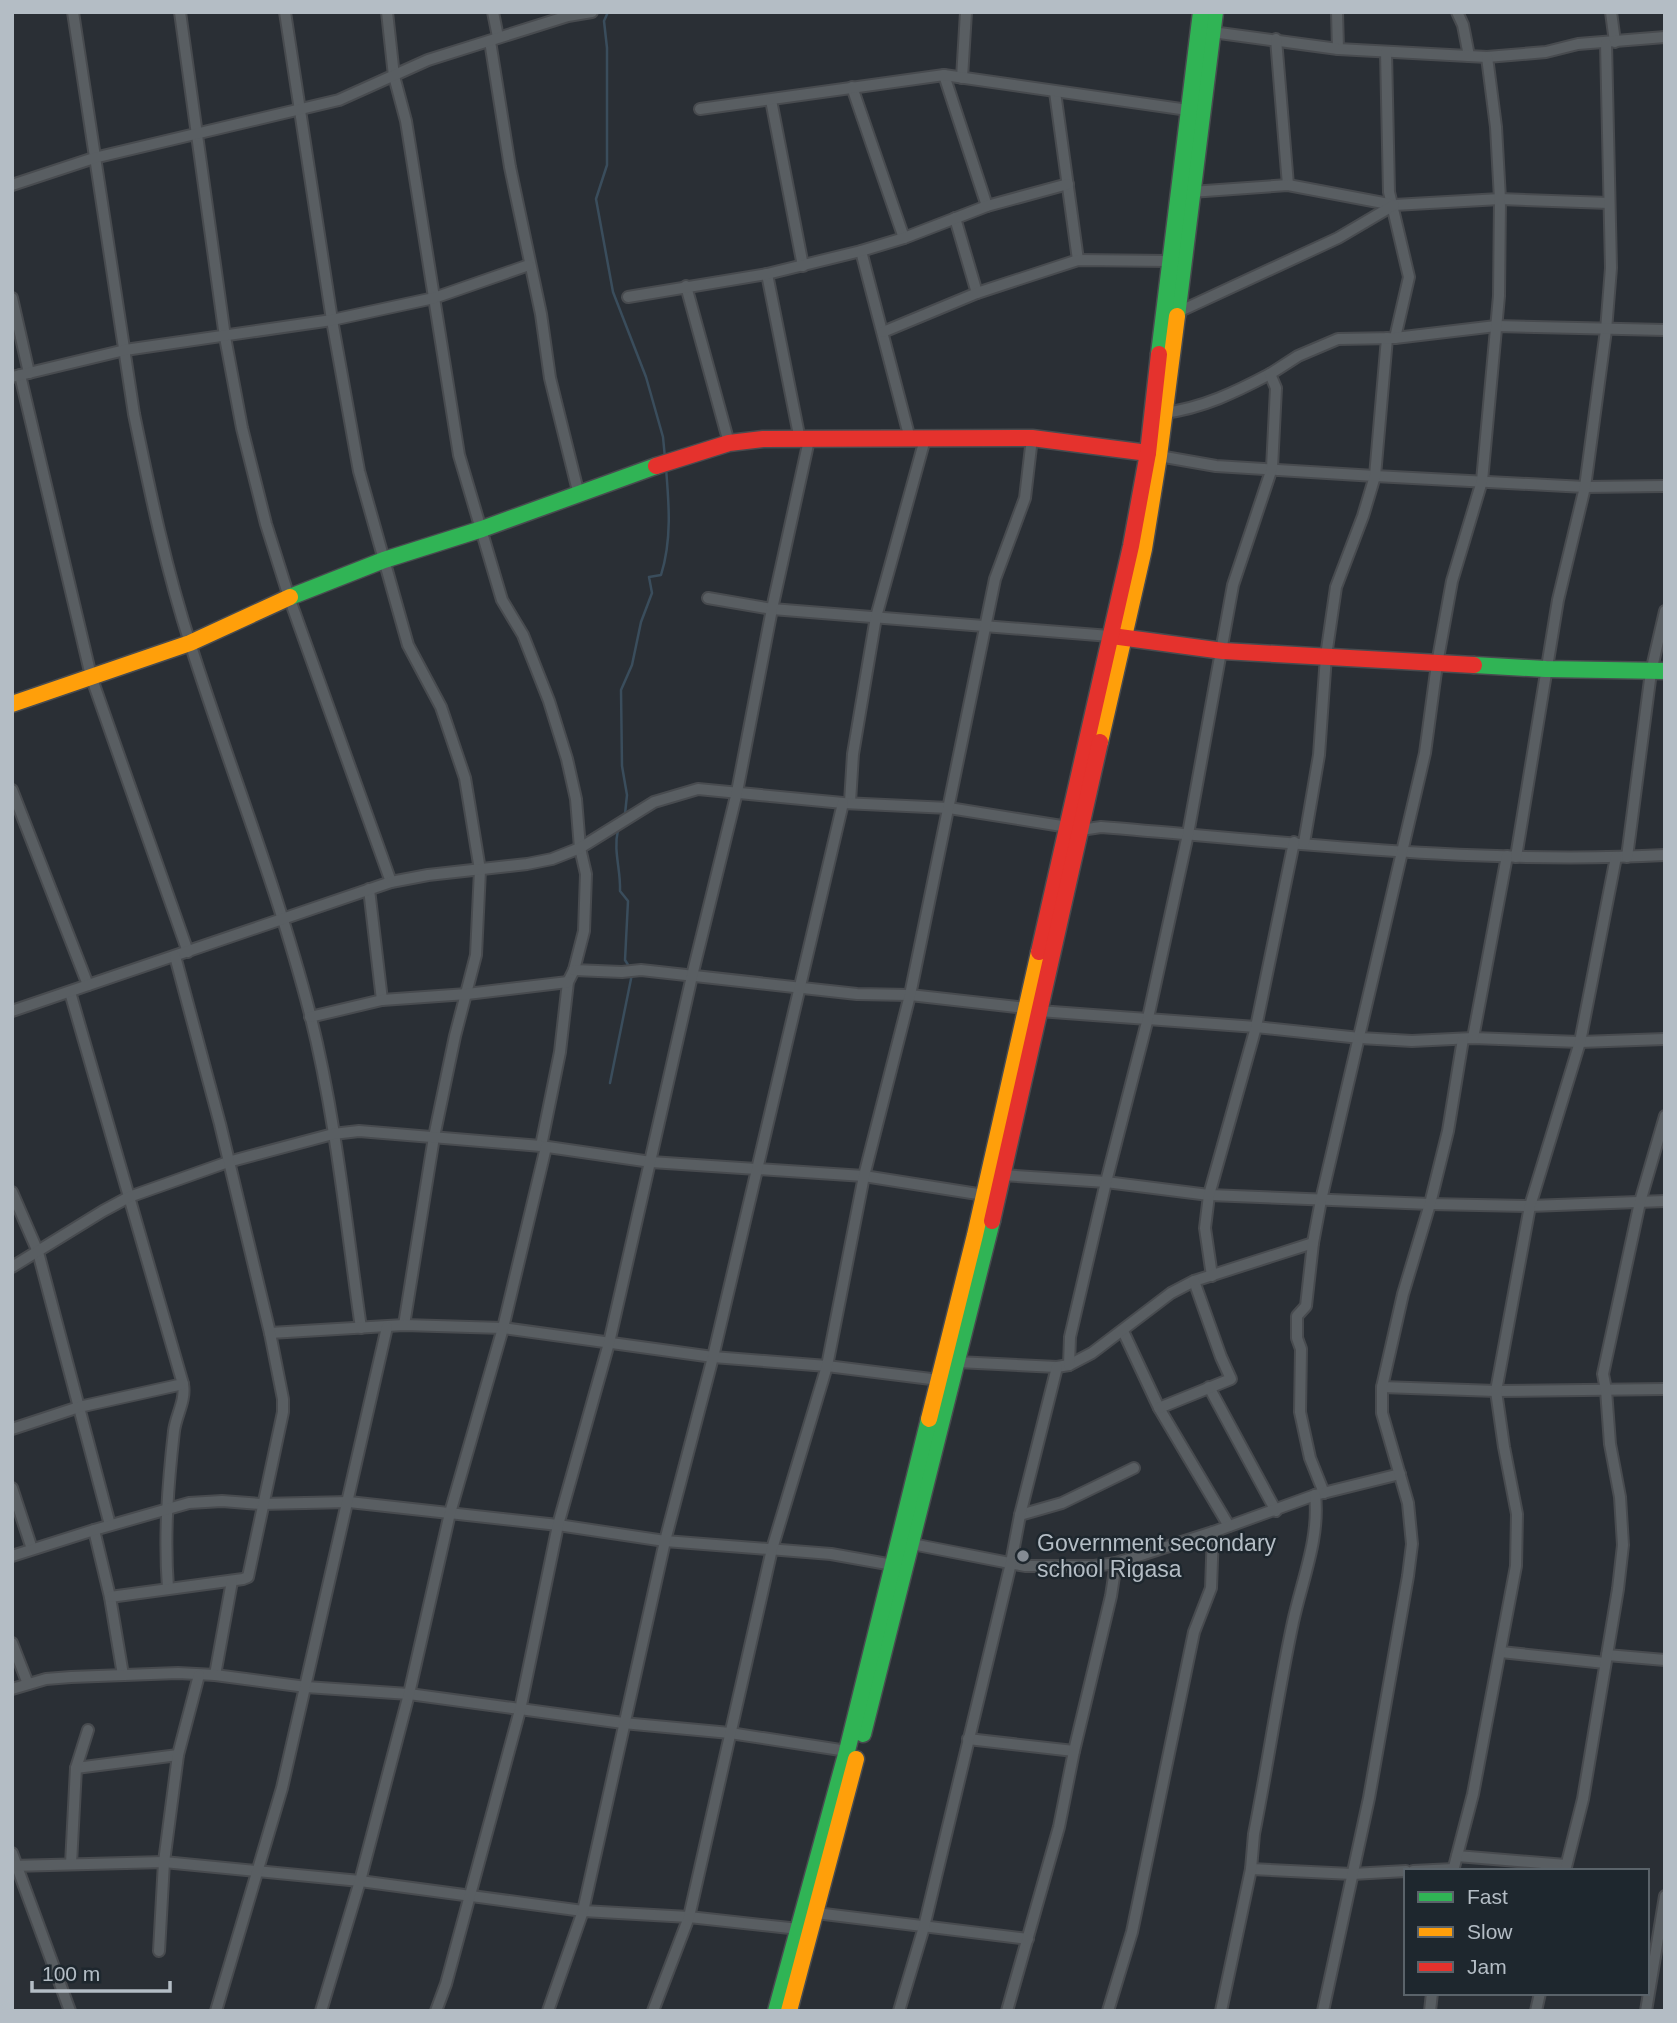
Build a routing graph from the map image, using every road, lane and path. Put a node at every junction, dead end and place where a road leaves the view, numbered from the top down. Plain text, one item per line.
1 (73, 12) edge
2 (180, 12) edge
3 (285, 12) edge
4 (387, 12) edge
5 (494, 12) edge
6 (592, 12) edge
7 (966, 12) edge
8 (1201, 12) edge
9 (1215, 12) edge
10 (1337, 12) edge
11 (1457, 12) edge
12 (1611, 12) edge
13 (1212, 32) junction
14 (1665, 37) edge
15 (494, 39) junction
16 (1276, 39) junction
17 (1611, 42) junction
18 (1338, 49) junction
19 (1386, 52) junction
20 (1469, 56) junction
21 (1487, 57) junction
22 (944, 75) junction
23 (394, 76) junction
24 (962, 78) junction
25 (852, 87) junction
26 (1055, 92) junction
27 (771, 100) junction
28 (700, 109) dead end
29 (1188, 110) junction
30 (299, 111) junction
31 (197, 135) junction
32 (94, 158) junction
33 (1068, 184) junction
34 (12, 185) edge
35 (1288, 185) junction
36 (1191, 192) junction
37 (1500, 200) junction
38 (1609, 204) junction
39 (1394, 205) junction
40 (987, 206) junction
41 (955, 218) junction
42 (904, 238) junction
43 (861, 251) junction
44 (1077, 260) junction
45 (1169, 261) junction
46 (529, 265) junction
47 (803, 266) junction
48 (767, 274) junction
49 (686, 286) junction
50 (976, 293) junction
51 (628, 297) dead end
52 (12, 298) edge
53 (433, 298) junction
54 (1176, 313) junction
55 (332, 320) junction
56 (1496, 326) junction
57 (1606, 330) junction
58 (1665, 330) edge
59 (883, 332) junction
60 (225, 337) junction
61 (1391, 338) junction
62 (125, 350) junction
63 (1165, 353) junction
64 (1270, 374) junction
65 (20, 375) edge
66 (1164, 413) junction
67 (1032, 438) junction
68 (918, 439) junction
69 (805, 440) junction
70 (729, 443) junction
71 (1154, 455) junction
72 (1272, 468) junction
73 (1375, 476) junction
74 (1482, 481) junction
75 (1585, 486) junction
76 (1665, 486) edge
77 (579, 495) junction
78 (482, 529) junction
79 (384, 560) junction
80 (289, 597) junction
81 (708, 598) dead end
82 (772, 609) junction
83 (1665, 611) edge
84 (876, 617) junction
85 (987, 625) junction
86 (1116, 637) junction
87 (190, 643) junction
88 (1223, 651) junction
89 (1326, 656) junction
90 (1437, 664) junction
91 (1546, 669) junction
92 (1658, 671) edge
93 (91, 676) junction
94 (12, 704) edge
95 (12, 790) edge
96 (737, 792) junction
97 (846, 802) junction
98 (949, 807) junction
99 (1075, 828) junction
100 (1188, 834) junction
101 (1299, 843) junction
102 (580, 848) junction
103 (1404, 852) junction
104 (1665, 855) edge
105 (1511, 856) junction
106 (1621, 857) junction
107 (480, 870) junction
108 (391, 882) junction
109 (369, 890) junction
110 (284, 919) junction
111 (188, 952) junction
112 (175, 956) junction
113 (574, 970) junction
114 (692, 976) junction
115 (568, 982) junction
116 (88, 985) junction
117 (801, 986) junction
118 (70, 992) junction
119 (467, 994) junction
120 (910, 995) junction
121 (382, 1000) junction
122 (1032, 1010) junction
123 (12, 1011) edge
124 (310, 1017) junction
125 (1148, 1018) junction
126 (1256, 1027) junction
127 (1360, 1038) junction
128 (1468, 1039) junction
129 (1665, 1039) edge
130 (1580, 1042) junction
131 (1665, 1115) edge
132 (333, 1134) junction
133 (433, 1137) junction
134 (543, 1146) junction
135 (228, 1162) junction
136 (651, 1162) junction
137 (756, 1170) junction
138 (1002, 1175) junction
139 (864, 1176) junction
140 (1106, 1182) junction
141 (12, 1192) edge
142 (984, 1195) junction
143 (1209, 1195) junction
144 (128, 1197) junction
145 (1321, 1200) junction
146 (1665, 1201) edge
147 (1640, 1202) junction
148 (1430, 1204) junction
149 (1530, 1206) junction
150 (1313, 1243) junction
151 (38, 1252) junction
152 (12, 1267) edge
153 (1212, 1276) junction
154 (1194, 1281) junction
155 (404, 1325) junction
156 (387, 1327) junction
157 (361, 1328) junction
158 (503, 1328) junction
159 (1123, 1331) junction
160 (270, 1333) junction
161 (609, 1343) junction
162 (713, 1357) junction
163 (957, 1362) junction
164 (1069, 1365) junction
165 (827, 1366) junction
166 (1057, 1367) junction
167 (939, 1380) junction
168 (183, 1384) junction
169 (1209, 1387) junction
170 (1382, 1387) junction
171 (1665, 1389) edge
172 (1606, 1390) junction
173 (1496, 1391) junction
174 (79, 1407) junction
175 (1159, 1408) junction
176 (12, 1429) edge
177 (1134, 1468) dead end
178 (1399, 1474) junction
179 (12, 1488) edge
180 (1320, 1494) junction
181 (349, 1502) junction
182 (261, 1504) junction
183 (166, 1508) junction
184 (1276, 1511) junction
185 (450, 1513) junction
186 (1020, 1515) junction
187 (110, 1525) junction
188 (558, 1525) junction
189 (1229, 1526) junction
190 (94, 1530) junction
191 (1213, 1532) junction
192 (665, 1541) junction
193 (912, 1544) junction
194 (32, 1549) junction
195 (772, 1549) junction
196 (12, 1556) edge
197 (1011, 1563) junction
198 (1116, 1563) junction
199 (894, 1565) junction
200 (232, 1580) junction
201 (168, 1588) junction
202 (110, 1597) junction
203 (12, 1643) edge
204 (1501, 1652) junction
205 (1606, 1659) junction
206 (1665, 1660) edge
207 (123, 1675) junction
208 (200, 1675) junction
209 (215, 1675) junction
210 (27, 1684) junction
211 (306, 1687) junction
212 (12, 1689) edge
213 (409, 1694) junction
214 (520, 1710) junction
215 (623, 1723) junction
216 (88, 1730) dead end
217 (730, 1733) junction
218 (968, 1740) junction
219 (847, 1751) junction
220 (1074, 1751) junction
221 (178, 1755) junction
222 (76, 1768) junction
223 (12, 1853) edge
224 (1457, 1856) junction
225 (164, 1862) junction
226 (71, 1864) junction
227 (15, 1866) edge
228 (1251, 1868) junction
229 (1565, 1868) edge
230 (1454, 1869) edge
231 (258, 1871) junction
232 (1404, 1871) edge
233 (1352, 1874) junction
234 (360, 1881) junction
235 (470, 1895) junction
236 (1665, 1896) edge
237 (583, 1911) junction
238 (816, 1913) junction
239 (689, 1917) junction
240 (924, 1927) junction
241 (799, 1929) junction
242 (1028, 1938) junction
243 (159, 1951) dead end
244 (1649, 1993) edge
245 (70, 2011) edge
246 (216, 2011) edge
247 (321, 2011) edge
248 (436, 2011) edge
249 (548, 2011) edge
250 (653, 2011) edge
251 (776, 2011) edge
252 (789, 2011) edge
253 (899, 2011) edge
254 (1007, 2011) edge
255 (1108, 2011) edge
256 (1221, 2011) edge
257 (1323, 2011) edge

1 - 32 street
2 - 31 street
3 - 30 street
4 - 23 street
5 - 15 street
6 - 15 street
7 - 24 street
8 - 29 main road
9 - 13 main road
10 - 18 street
11 - 20 street
12 - 17 street
13 - 16 street
13 - 36 main road
14 - 17 street
15 - 23 street
15 - 46 street
16 - 18 street
16 - 35 street
17 - 21 street
17 - 38 street
18 - 19 street
19 - 20 street
19 - 39 street
20 - 21 street
21 - 37 street
22 - 24 street
22 - 25 street
22 - 40 street
23 - 30 street
23 - 53 street
24 - 26 street
25 - 27 street
25 - 42 street
26 - 29 street
26 - 33 street
27 - 28 street
27 - 47 street
29 - 45 main road
30 - 31 street
30 - 55 street
31 - 32 street
31 - 60 street
32 - 34 street
32 - 62 street
33 - 40 street
33 - 44 street
35 - 36 street
35 - 39 street
36 - 54 main road
37 - 38 street
37 - 39 street
37 - 56 street
38 - 57 street
39 - 54 street
39 - 61 street
40 - 41 street
41 - 42 street
41 - 50 street
42 - 43 street
43 - 47 street
43 - 59 street
44 - 45 street
44 - 50 street
45 - 63 main road
46 - 53 street
46 - 77 street
47 - 48 street
48 - 49 street
48 - 69 street
49 - 51 street
49 - 70 street
50 - 59 street
52 - 65 street
53 - 55 street
53 - 78 street
54 - 63 main road
55 - 60 street
55 - 79 street
56 - 57 street
56 - 61 street
56 - 74 street
57 - 58 street
57 - 75 street
59 - 68 street
60 - 62 street
60 - 80 street
61 - 64 street
61 - 73 street
62 - 65 street
62 - 87 street
63 - 66 main road
63 - 71 main road
64 - 66 street
64 - 72 street
65 - 93 street
66 - 71 main road
67 - 68 main road
67 - 71 main road
67 - 85 street
68 - 69 main road
68 - 84 street
69 - 70 main road
69 - 82 street
70 - 77 main road
71 - 72 street
71 - 86 main road
72 - 73 street
72 - 88 street
73 - 74 street
73 - 89 street
74 - 75 street
74 - 90 street
75 - 76 street
75 - 91 street
77 - 78 main road
78 - 79 main road
78 - 102 street
79 - 80 main road
79 - 107 street
80 - 87 main road
80 - 108 street
81 - 82 street
82 - 84 street
82 - 96 street
83 - 92 street
84 - 85 street
84 - 97 street
85 - 86 street
85 - 98 street
86 - 88 main road
86 - 99 main road
87 - 93 main road
87 - 110 street
88 - 89 main road
88 - 100 street
89 - 90 main road
89 - 101 street
90 - 91 main road
90 - 103 street
91 - 92 main road
91 - 105 street
92 - 106 street
93 - 94 main road
93 - 111 street
95 - 116 street
96 - 97 street
96 - 102 street
96 - 114 street
97 - 98 street
97 - 117 street
98 - 99 street
98 - 120 street
99 - 100 street
99 - 122 main road
100 - 101 street
100 - 125 street
101 - 103 street
101 - 126 street
102 - 107 street
102 - 113 street
103 - 105 street
103 - 127 street
104 - 106 street
105 - 106 street
105 - 128 street
106 - 130 street
107 - 108 street
107 - 119 street
108 - 109 street
109 - 110 street
109 - 121 street
110 - 111 street
110 - 124 street
111 - 112 street
112 - 116 street
112 - 135 street
113 - 114 street
113 - 115 street
114 - 117 street
114 - 136 street
115 - 119 street
115 - 134 street
116 - 118 street
117 - 120 street
117 - 137 street
118 - 123 street
118 - 144 street
119 - 121 street
119 - 133 street
120 - 122 street
120 - 139 street
121 - 124 street
122 - 125 street
122 - 138 main road
122 - 142 main road
124 - 132 street
125 - 126 street
125 - 140 street
126 - 127 street
126 - 143 street
127 - 128 street
127 - 145 street
128 - 130 street
128 - 148 street
129 - 130 street
130 - 149 street
131 - 147 street
132 - 133 street
132 - 135 street
132 - 157 street
133 - 134 street
133 - 155 street
134 - 136 street
134 - 158 street
135 - 144 street
135 - 160 street
136 - 137 street
136 - 161 street
137 - 139 street
137 - 162 street
138 - 140 street
138 - 163 main road
139 - 142 street
139 - 165 street
140 - 143 street
140 - 164 street
141 - 151 street
142 - 167 main road
143 - 145 street
143 - 153 street
144 - 151 street
144 - 168 street
145 - 148 street
145 - 150 street
146 - 147 street
147 - 149 street
147 - 172 street
148 - 149 street
148 - 170 street
149 - 173 street
150 - 153 street
150 - 180 street
151 - 152 street
151 - 174 street
153 - 154 street
154 - 159 street
154 - 169 street
155 - 156 street
155 - 158 street
156 - 157 street
156 - 181 street
157 - 160 street
158 - 161 street
158 - 185 street
159 - 164 street
159 - 175 street
160 - 182 street
161 - 162 street
161 - 188 street
162 - 165 street
162 - 192 street
163 - 166 street
163 - 193 main road
164 - 166 street
165 - 167 street
165 - 195 street
166 - 186 street
167 - 199 main road
168 - 174 street
168 - 183 street
169 - 175 street
169 - 184 street
170 - 173 street
170 - 178 street
171 - 172 street
172 - 173 street
172 - 205 street
173 - 204 street
174 - 176 street
174 - 187 street
175 - 189 street
177 - 186 street
178 - 180 street
178 - 233 street
179 - 194 street
180 - 184 street
180 - 228 street
181 - 182 street
181 - 185 street
181 - 211 street
182 - 183 street
182 - 200 street
183 - 187 street
183 - 201 street
184 - 189 street
185 - 188 street
185 - 213 street
186 - 197 street
187 - 190 street
188 - 192 street
188 - 214 street
189 - 191 street
190 - 194 street
190 - 202 street
191 - 198 street
191 - 255 street
192 - 195 street
192 - 215 street
193 - 197 street
193 - 238 main road
194 - 196 street
195 - 199 street
195 - 217 street
197 - 198 street
197 - 218 street
198 - 220 street
199 - 219 main road
200 - 201 street
200 - 209 street
201 - 202 street
202 - 207 street
203 - 210 street
204 - 205 street
204 - 224 street
205 - 206 street
205 - 229 street
207 - 208 street
207 - 210 street
208 - 209 street
208 - 221 street
209 - 211 street
210 - 212 street
211 - 213 street
211 - 231 street
213 - 214 street
213 - 234 street
214 - 215 street
214 - 235 street
215 - 217 street
215 - 237 street
216 - 222 street
217 - 219 street
217 - 239 street
218 - 220 street
218 - 240 street
219 - 241 main road
220 - 242 street
221 - 222 street
221 - 225 street
222 - 226 street
223 - 227 street
224 - 229 street
224 - 230 street
225 - 226 street
225 - 231 street
225 - 243 street
226 - 227 street
227 - 245 street
228 - 233 street
228 - 256 street
231 - 234 street
231 - 246 street
232 - 233 street
233 - 257 street
234 - 235 street
234 - 247 street
235 - 237 street
235 - 248 street
236 - 244 street
237 - 239 street
237 - 249 street
238 - 240 street
238 - 252 main road
239 - 241 street
239 - 250 street
240 - 242 street
240 - 253 street
241 - 251 main road
242 - 254 street

